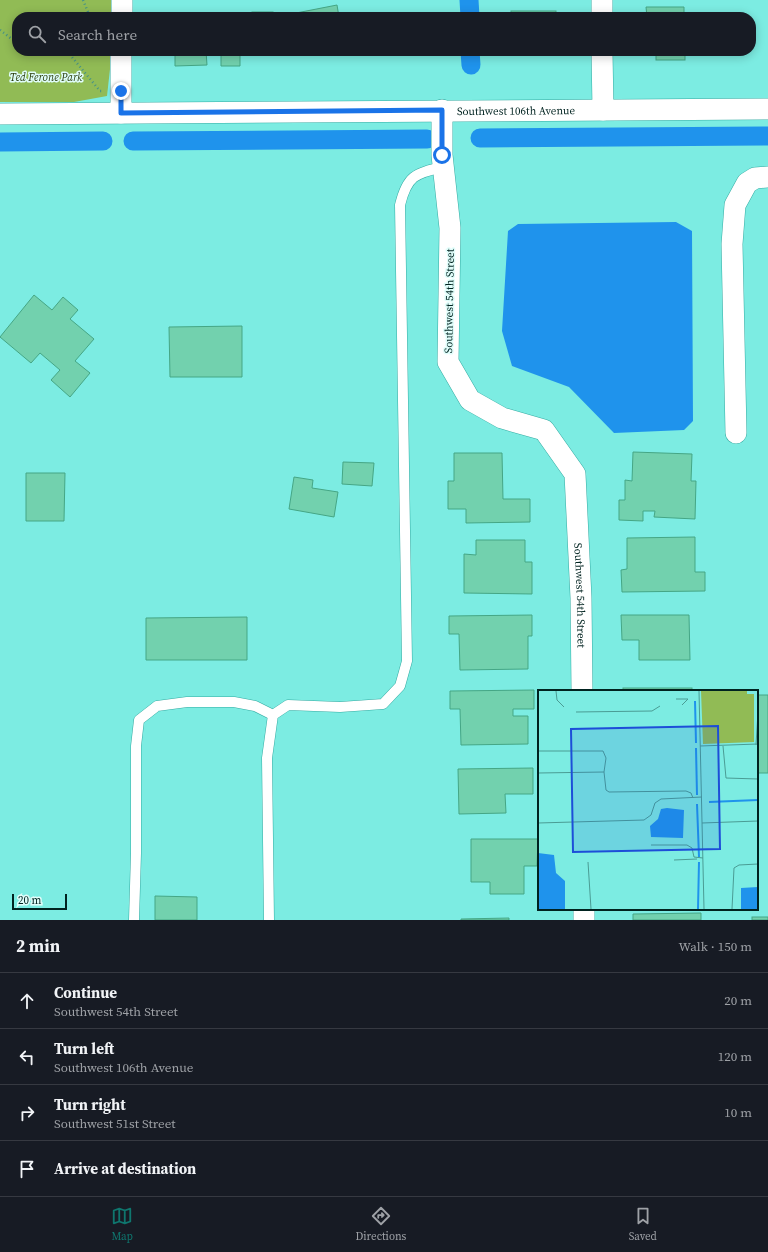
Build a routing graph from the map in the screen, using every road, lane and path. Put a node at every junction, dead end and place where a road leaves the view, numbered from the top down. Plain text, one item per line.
1 (83, 0) edge
2 (122, 0) edge
3 (602, 0) edge
4 (88, 12) edge
5 (122, 12) edge
6 (602, 12) edge
7 (0, 30) edge
8 (12, 39) edge
9 (71, 56) edge
10 (121, 56) edge
11 (602, 56) edge
12 (105, 91) dead end
13 (768, 109) edge
14 (442, 110) junction
15 (603, 110) junction
16 (121, 113) junction
17 (0, 114) edge
18 (443, 167) junction
19 (768, 177) edge
20 (736, 433) dead end
21 (582, 690) edge
22 (273, 715) junction
23 (134, 920) edge
24 (269, 920) edge

1 - 4 path
2 - 5 street
3 - 6 street
7 - 8 path
9 - 12 path
10 - 16 street
11 - 15 street
13 - 15 street, Southwest 106th Avenue
14 - 15 street, Southwest 106th Avenue
14 - 16 street, Southwest 106th Avenue
14 - 18 street, Southwest 54th Street
16 - 17 street, Southwest 106th Avenue
18 - 21 street, Southwest 54th Street
18 - 22 lane
19 - 20 street
22 - 23 lane
22 - 24 lane

